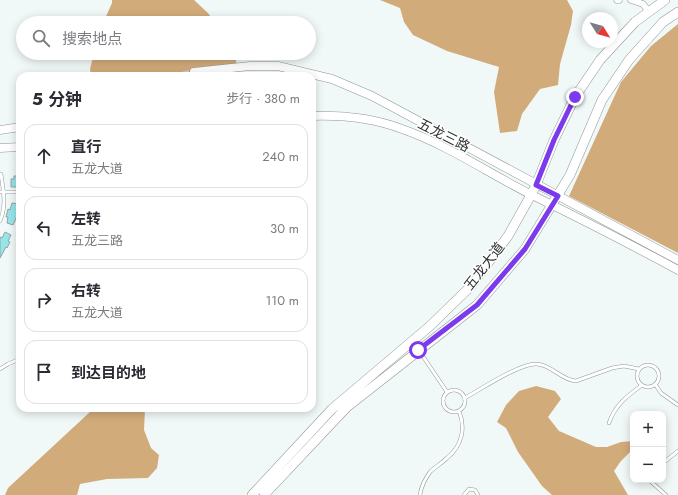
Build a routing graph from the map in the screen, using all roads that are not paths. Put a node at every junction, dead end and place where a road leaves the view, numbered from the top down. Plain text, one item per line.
1 (631, 0) edge
2 (665, 0) edge
3 (640, 2) edge
4 (648, 12) junction
5 (678, 12) edge
6 (194, 72) dead end
7 (303, 72) edge
8 (316, 75) edge
9 (316, 116) edge
10 (16, 128) edge
11 (0, 130) edge
12 (16, 147) edge
13 (0, 148) edge
14 (1, 174) dead end
15 (536, 185) junction
16 (2, 192) edge
17 (16, 192) edge
18 (531, 195) junction
19 (558, 196) junction
20 (553, 205) junction
21 (0, 221) edge
22 (678, 260) edge
23 (678, 270) edge
24 (418, 350) junction
25 (16, 361) edge
26 (0, 369) edge
27 (639, 369) junction
28 (655, 384) junction
29 (642, 385) junction
30 (447, 392) junction
31 (464, 398) junction
32 (678, 405) edge
33 (459, 411) junction
34 (609, 423) dead end
35 (678, 451) edge
36 (666, 461) edge
37 (652, 483) edge
38 (252, 495) edge
39 (264, 495) edge
40 (420, 495) edge
41 (464, 495) edge
42 (478, 495) edge
43 (666, 495) edge

1 - 3 street
2 - 4 main road, 五龙大道
3 - 4 street
4 - 15 main road, 五龙大道
5 - 19 main road, 五龙大道
6 - 7 main road, 五龙三路
8 - 15 main road, 五龙三路
9 - 18 main road, 五龙三路
10 - 11 main road
12 - 13 main road
14 - 16 lane
15 - 18 main road, 五龙大道
15 - 19 main road, 五龙三路
16 - 17 lane
16 - 21 lane
18 - 20 main road, 五龙三路
18 - 38 main road, 五龙大道
19 - 20 main road, 五龙大道
19 - 22 main road, 五龙三路
20 - 23 main road, 五龙三路
20 - 24 main road, 五龙大道
24 - 30 lane
24 - 39 main road, 五龙大道
25 - 26 lane
27 - 28 lane
27 - 29 lane
27 - 31 lane
28 - 29 lane
28 - 32 lane
29 - 34 lane
30 - 31 lane
30 - 33 lane
31 - 33 lane
33 - 40 lane
35 - 36 lane
37 - 43 lane
41 - 42 lane

